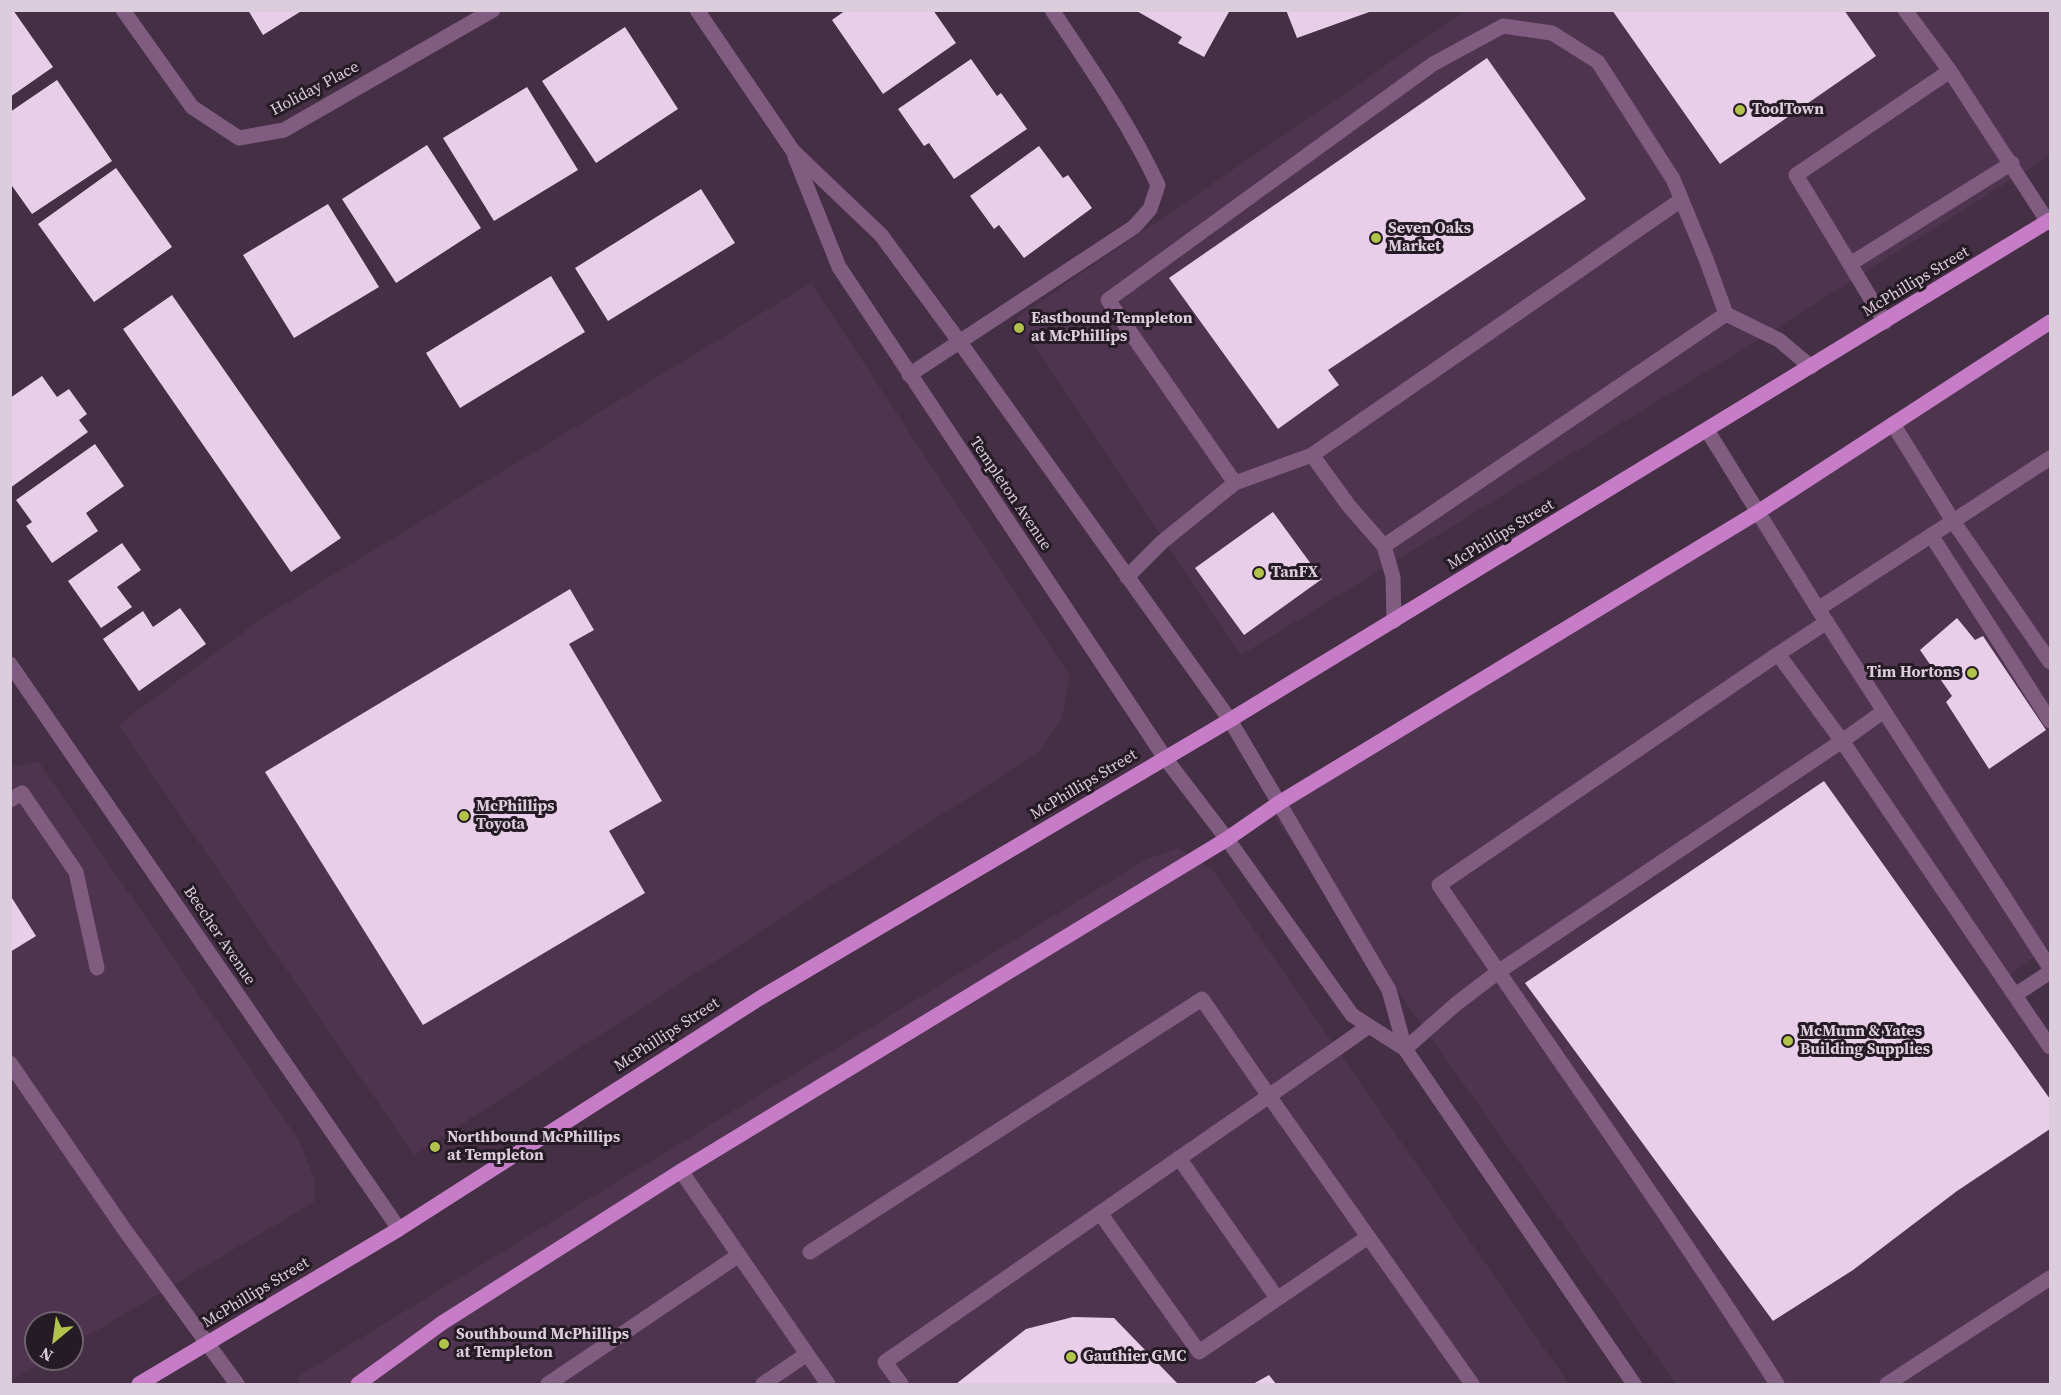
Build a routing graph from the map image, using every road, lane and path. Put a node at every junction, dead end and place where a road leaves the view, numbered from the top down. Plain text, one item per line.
1 (123, 10) edge
2 (493, 10) edge
3 (697, 10) edge
4 (1052, 10) edge
5 (1905, 10) edge
6 (1950, 71) junction
7 (793, 151) junction
8 (2012, 163) junction
9 (1681, 200) junction
10 (2049, 221) edge
11 (1850, 264) junction
12 (1726, 314) junction
13 (1885, 322) junction
14 (2050, 322) edge
15 (959, 341) junction
16 (1811, 367) junction
17 (909, 375) junction
18 (1893, 424) junction
19 (1707, 430) junction
20 (1312, 455) junction
21 (2050, 458) edge
22 (1235, 483) junction
23 (1758, 512) junction
24 (1953, 521) junction
25 (1931, 535) junction
26 (1384, 546) junction
27 (1127, 577) junction
28 (1818, 609) junction
29 (1394, 621) junction
30 (1827, 622) junction
31 (1778, 654) junction
32 (2050, 662) edge
33 (10, 664) edge
34 (1884, 711) junction
35 (1230, 720) junction
36 (2050, 721) edge
37 (1842, 741) junction
38 (1165, 758) junction
39 (10, 800) edge
40 (1279, 803) junction
41 (1227, 839) junction
42 (97, 968) dead end
43 (2050, 970) edge
44 (1498, 972) junction
45 (2015, 995) junction
46 (1369, 1026) junction
47 (2050, 1047) edge
48 (1406, 1049) junction
49 (10, 1063) edge
50 (1269, 1096) junction
51 (1179, 1158) junction
52 (681, 1170) junction
53 (1100, 1214) junction
54 (399, 1229) junction
55 (1368, 1237) junction
56 (810, 1252) dead end
57 (738, 1255) junction
58 (2050, 1278) edge
59 (1277, 1298) junction
60 (207, 1343) junction
61 (807, 1354) junction
62 (139, 1384) edge
63 (237, 1384) edge
64 (358, 1384) edge
65 (548, 1384) edge
66 (763, 1384) edge
67 (828, 1384) edge
68 (901, 1384) edge
69 (1472, 1384) edge
70 (1634, 1384) edge
71 (1777, 1384) edge
72 (1887, 1384) edge

1 - 2 street, Holiday Place
3 - 7 street, Templeton Avenue
4 - 15 street
5 - 6 street
6 - 8 street
6 - 11 street
7 - 15 street, Templeton Avenue
7 - 17 street, Templeton Avenue
8 - 10 street
8 - 11 street
9 - 12 street
9 - 20 street
9 - 22 street
10 - 13 main road, McPhillips Street
11 - 13 street
12 - 16 street
12 - 26 street
13 - 16 main road, McPhillips Street
14 - 18 main road
15 - 17 street
15 - 27 street, Templeton Avenue
16 - 19 main road, McPhillips Street
17 - 38 street, Templeton Avenue
18 - 23 main road
18 - 24 street
19 - 23 street
19 - 29 main road, McPhillips Street
20 - 22 street
20 - 26 street
21 - 24 street
22 - 27 street
23 - 28 street
23 - 40 main road
24 - 25 street
24 - 32 street
25 - 28 street
25 - 36 street
26 - 29 street
27 - 35 street, Templeton Avenue
28 - 30 street
29 - 35 main road, McPhillips Street
30 - 31 street
30 - 34 street
31 - 37 street
31 - 44 street
33 - 54 street, Beecher Avenue
34 - 37 street
34 - 43 street
35 - 38 main road, McPhillips Street
35 - 40 street, Templeton Avenue
37 - 44 street
37 - 45 street
38 - 41 street, Templeton Avenue
38 - 54 main road, McPhillips Street
39 - 42 street
40 - 41 main road
40 - 48 street, Templeton Avenue
41 - 46 street, Templeton Avenue
41 - 52 main road
43 - 45 street
44 - 48 street
44 - 71 street
45 - 47 street
46 - 48 street, Templeton Avenue
46 - 50 street
48 - 70 street
49 - 60 street
50 - 51 street
50 - 55 street
50 - 56 street
51 - 53 street
51 - 59 street
52 - 57 street
52 - 64 main road
53 - 59 street
53 - 68 street
54 - 60 main road, McPhillips Street
55 - 59 street
55 - 69 street
57 - 61 street
57 - 65 street
58 - 72 street
60 - 62 main road, McPhillips Street
60 - 63 street
61 - 66 street
61 - 67 street

